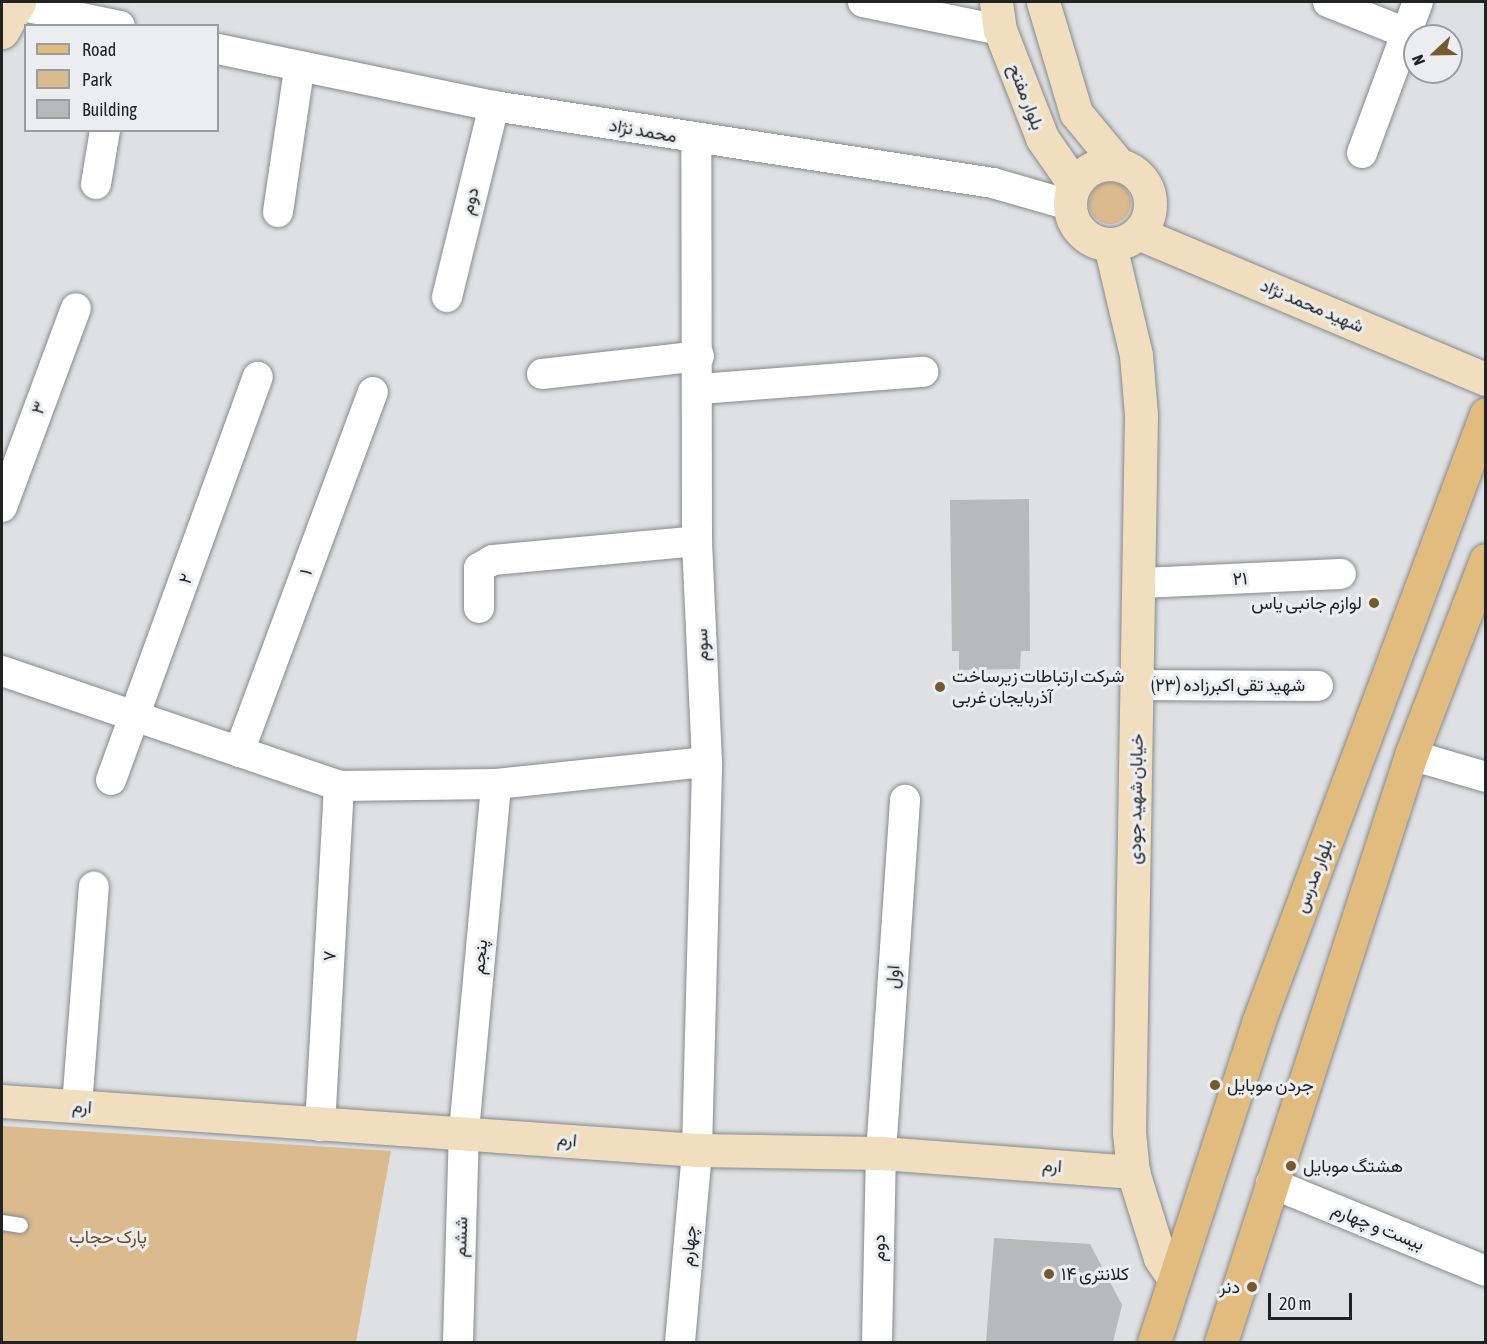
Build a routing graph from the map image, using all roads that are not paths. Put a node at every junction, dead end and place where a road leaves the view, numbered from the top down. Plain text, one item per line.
1 (862, 2) edge
2 (1043, 2) edge
3 (1328, 2) edge
4 (1418, 2) edge
5 (13, 13) edge
6 (998, 16) edge
7 (104, 24) edge
8 (1409, 24) edge
9 (1403, 32) edge
10 (1403, 41) edge
11 (219, 50) edge
12 (299, 70) junction
13 (494, 106) junction
14 (105, 132) edge
15 (696, 140) junction
16 (1362, 153) dead end
17 (1119, 165) junction
18 (96, 184) dead end
19 (1072, 195) junction
20 (278, 212) dead end
21 (1124, 239) junction
22 (447, 297) dead end
23 (76, 308) dead end
24 (699, 356) junction
25 (924, 372) dead end
26 (542, 374) dead end
27 (258, 377) dead end
28 (1485, 379) edge
29 (700, 389) junction
30 (373, 392) dead end
31 (1485, 414) edge
32 (2, 507) edge
33 (697, 541) junction
34 (1485, 560) edge
35 (1341, 574) dead end
36 (1140, 583) junction
37 (479, 608) dead end
38 (2, 671) edge
39 (1138, 685) junction
40 (1318, 686) dead end
41 (138, 714) junction
42 (1366, 741) junction
43 (239, 752) junction
44 (1411, 755) junction
45 (706, 762) junction
46 (1485, 777) edge
47 (111, 780) dead end
48 (496, 784) junction
49 (339, 786) junction
50 (905, 800) dead end
51 (94, 887) dead end
52 (2, 1101) edge
53 (77, 1106) junction
54 (320, 1126) junction
55 (464, 1131) junction
56 (698, 1150) junction
57 (881, 1153) junction
58 (1133, 1172) junction
59 (1271, 1183) junction
60 (2, 1222) edge
61 (20, 1225) dead end
62 (1485, 1271) edge
63 (1173, 1277) junction
64 (458, 1342) edge
65 (680, 1342) edge
66 (877, 1342) edge
67 (1154, 1342) edge
68 (1221, 1342) edge

1 - 6 street
2 - 17 street
3 - 9 street
4 - 8 street
5 - 7 street
6 - 19 street, بلوار مفتح
10 - 16 street
11 - 12 street, محمد نژاد
12 - 13 street, محمد نژاد
12 - 20 street
13 - 15 street, محمد نژاد
13 - 22 street, دوم
14 - 18 street
15 - 19 street, محمد نژاد
15 - 24 street, سوم
17 - 19 street
17 - 21 street
19 - 21 street
21 - 28 street, شهید محمد نژاد
21 - 36 street, خیابان شهید جودی
23 - 32 street, ۳
24 - 26 street
24 - 29 street, سوم
25 - 29 street
27 - 41 street, ۲
29 - 33 street, سوم
30 - 43 street, ۱
31 - 42 main road, بلوار مدرس
33 - 37 street
33 - 45 street, سوم
34 - 44 main road
35 - 36 street, ۲۱
36 - 39 street, خیابان شهید جودی
38 - 41 street
39 - 40 street, شهید تقی اکبرزاده (۲۳)
39 - 58 street, خیابان شهید جودی
41 - 43 street
41 - 47 street, ۲
42 - 44 main road
42 - 63 main road, بلوار مدرس
43 - 49 street
44 - 46 street
44 - 59 main road
45 - 48 street
45 - 56 street, سوم
48 - 49 street
48 - 55 street, پنجم
49 - 54 street, ۷
50 - 57 street, اول
51 - 53 street
52 - 53 street, ارم
53 - 54 street, ارم
54 - 55 street, ارم
55 - 56 street, ارم
55 - 64 street, ششم
56 - 57 street, ارم
56 - 65 street, چهارم
57 - 58 street, ارم
57 - 66 street, دوم
58 - 63 street, خیابان شهید جودی
59 - 62 street, بیست و چهارم
59 - 68 main road
60 - 61 lane
63 - 67 main road, بلوار مدرس

